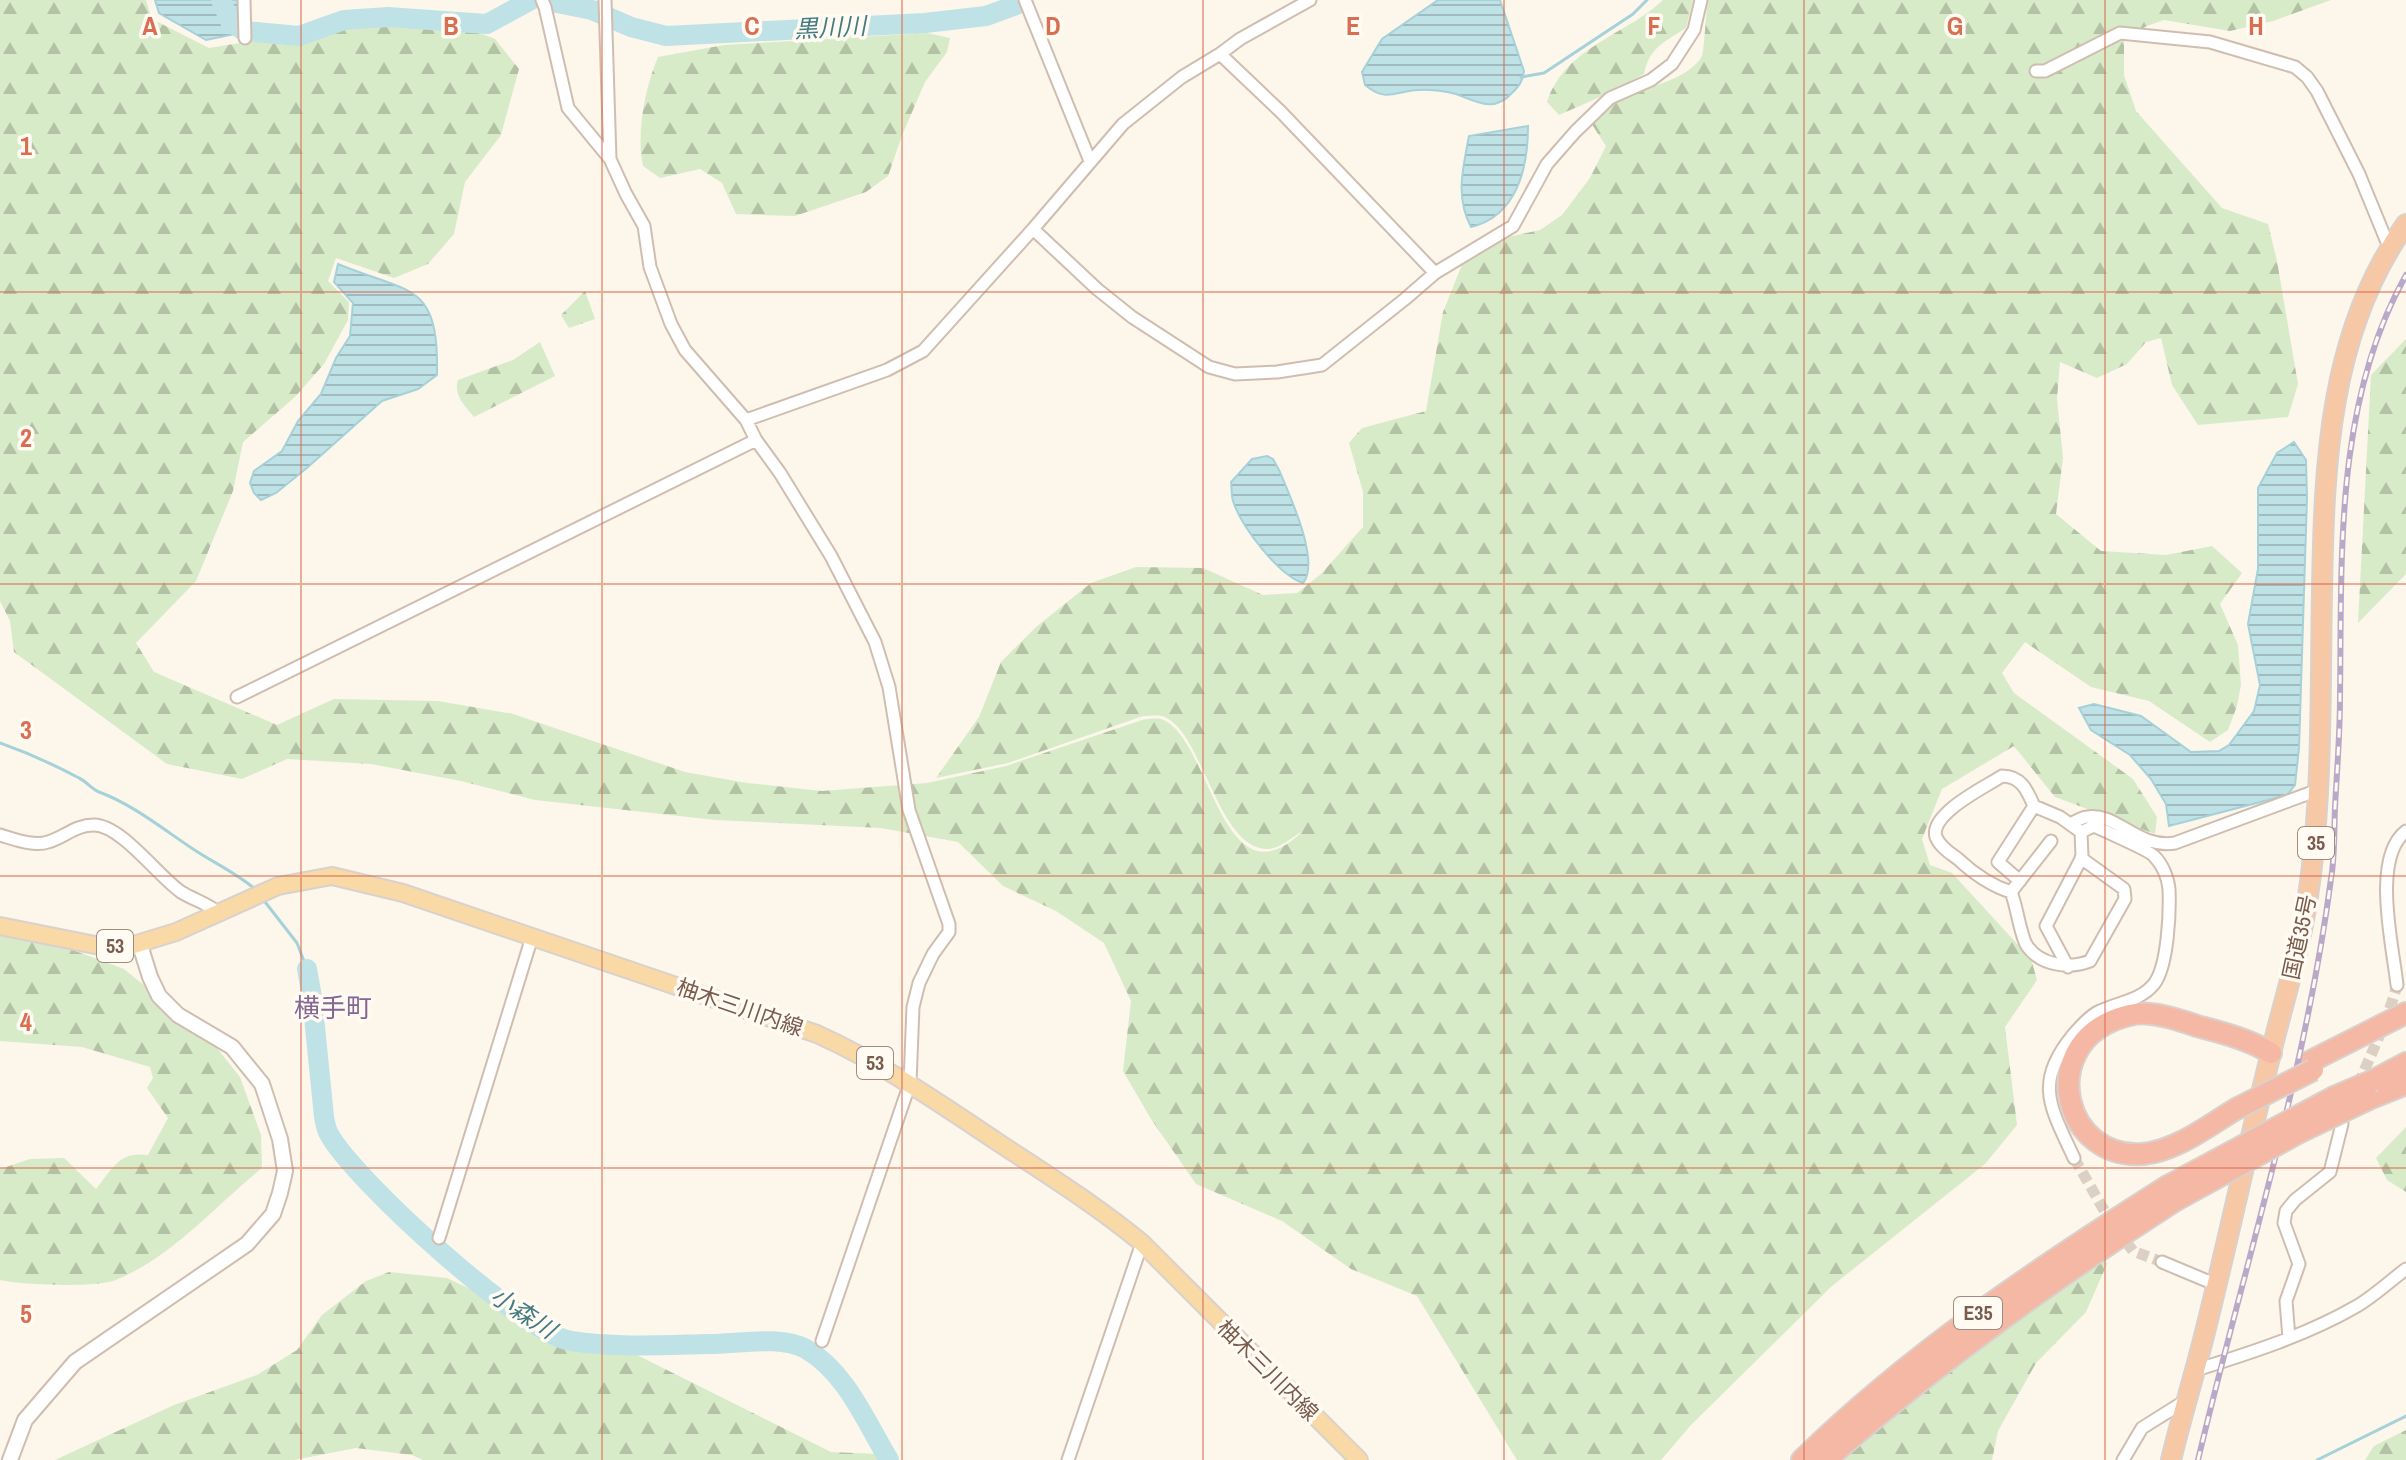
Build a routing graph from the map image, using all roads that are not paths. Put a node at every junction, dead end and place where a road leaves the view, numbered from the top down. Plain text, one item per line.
1 (244, 0) edge
2 (542, 0) edge
3 (605, 0) edge
4 (1025, 0) edge
5 (1310, 0) edge
6 (1701, 0) edge
7 (245, 38) dead end
8 (1220, 54) junction
9 (2036, 71) dead end
10 (610, 159) junction
11 (1090, 161) junction
12 (2406, 224) edge
13 (1033, 229) junction
14 (2389, 247) junction
15 (1435, 273) junction
16 (746, 420) junction
17 (756, 440) junction
18 (237, 697) dead end
19 (2318, 790) junction
20 (2034, 806) junction
21 (2070, 824) junction
22 (2406, 831) edge
23 (2081, 832) junction
24 (0, 835) edge
25 (2051, 841) dead end
26 (2081, 858) junction
27 (2020, 881) junction
28 (2011, 892) junction
29 (221, 911) junction
30 (0, 926) edge
31 (532, 937) junction
32 (140, 945) junction
33 (2068, 967) junction
34 (2397, 985) tunnel mouth
35 (2406, 1013) edge
36 (2406, 1027) edge
37 (2271, 1053) junction
38 (2406, 1065) edge
39 (2311, 1066) junction
40 (910, 1083) junction
41 (2406, 1084) edge
42 (2372, 1090) junction
43 (2342, 1124) dead end
44 (2074, 1158) tunnel mouth
45 (2172, 1193) junction
46 (439, 1238) dead end
47 (1142, 1243) junction
48 (2162, 1262) tunnel mouth
49 (2406, 1269) edge
50 (2217, 1285) junction
51 (2289, 1338) junction
52 (822, 1341) dead end
53 (2196, 1370) junction
54 (2185, 1401) junction
55 (10, 1460) edge
56 (1068, 1460) edge
57 (1359, 1460) edge
58 (1802, 1460) edge
59 (1826, 1460) edge
60 (2123, 1460) edge
61 (2171, 1460) edge

1 - 7 street
2 - 10 street
3 - 10 street
4 - 11 street
5 - 8 street
6 - 15 street
8 - 11 street
8 - 15 street
9 - 14 street
10 - 16 street
11 - 13 street
12 - 14 highway, 国道35号 / 35
13 - 15 street
13 - 16 street
14 - 19 highway, 国道35号 / 35
16 - 17 street
17 - 18 street
17 - 40 street
19 - 21 street
19 - 37 highway, 国道35号 / 35
20 - 21 street
20 - 27 street
20 - 28 street
21 - 23 street
22 - 34 street
23 - 26 street
23 - 44 street
24 - 29 street
25 - 27 street
26 - 33 street
26 - 33 street
27 - 28 street
28 - 33 street
29 - 31 main road, 柚木三川内線 / 53
29 - 32 main road, 柚木三川内線 / 53
30 - 32 main road, 柚木三川内線 / 53
31 - 40 main road, 柚木三川内線 / 53
31 - 46 street
32 - 55 street
35 - 39 highway
36 - 39 highway
37 - 39 highway, bridge
37 - 50 highway, 国道35号 / 35
38 - 42 highway, E35
40 - 47 main road, 柚木三川内線 / 53
40 - 52 street
41 - 42 highway, E35
42 - 45 highway, E35, bridge
43 - 51 street
45 - 58 highway, E35
45 - 59 highway, E35
47 - 56 street
47 - 57 main road, 柚木三川内線 / 53
48 - 50 street
49 - 51 street
50 - 53 highway, 国道35号 / 35
51 - 53 street
53 - 54 highway, 国道35号 / 35
54 - 60 street
54 - 61 highway, 国道35号 / 35

